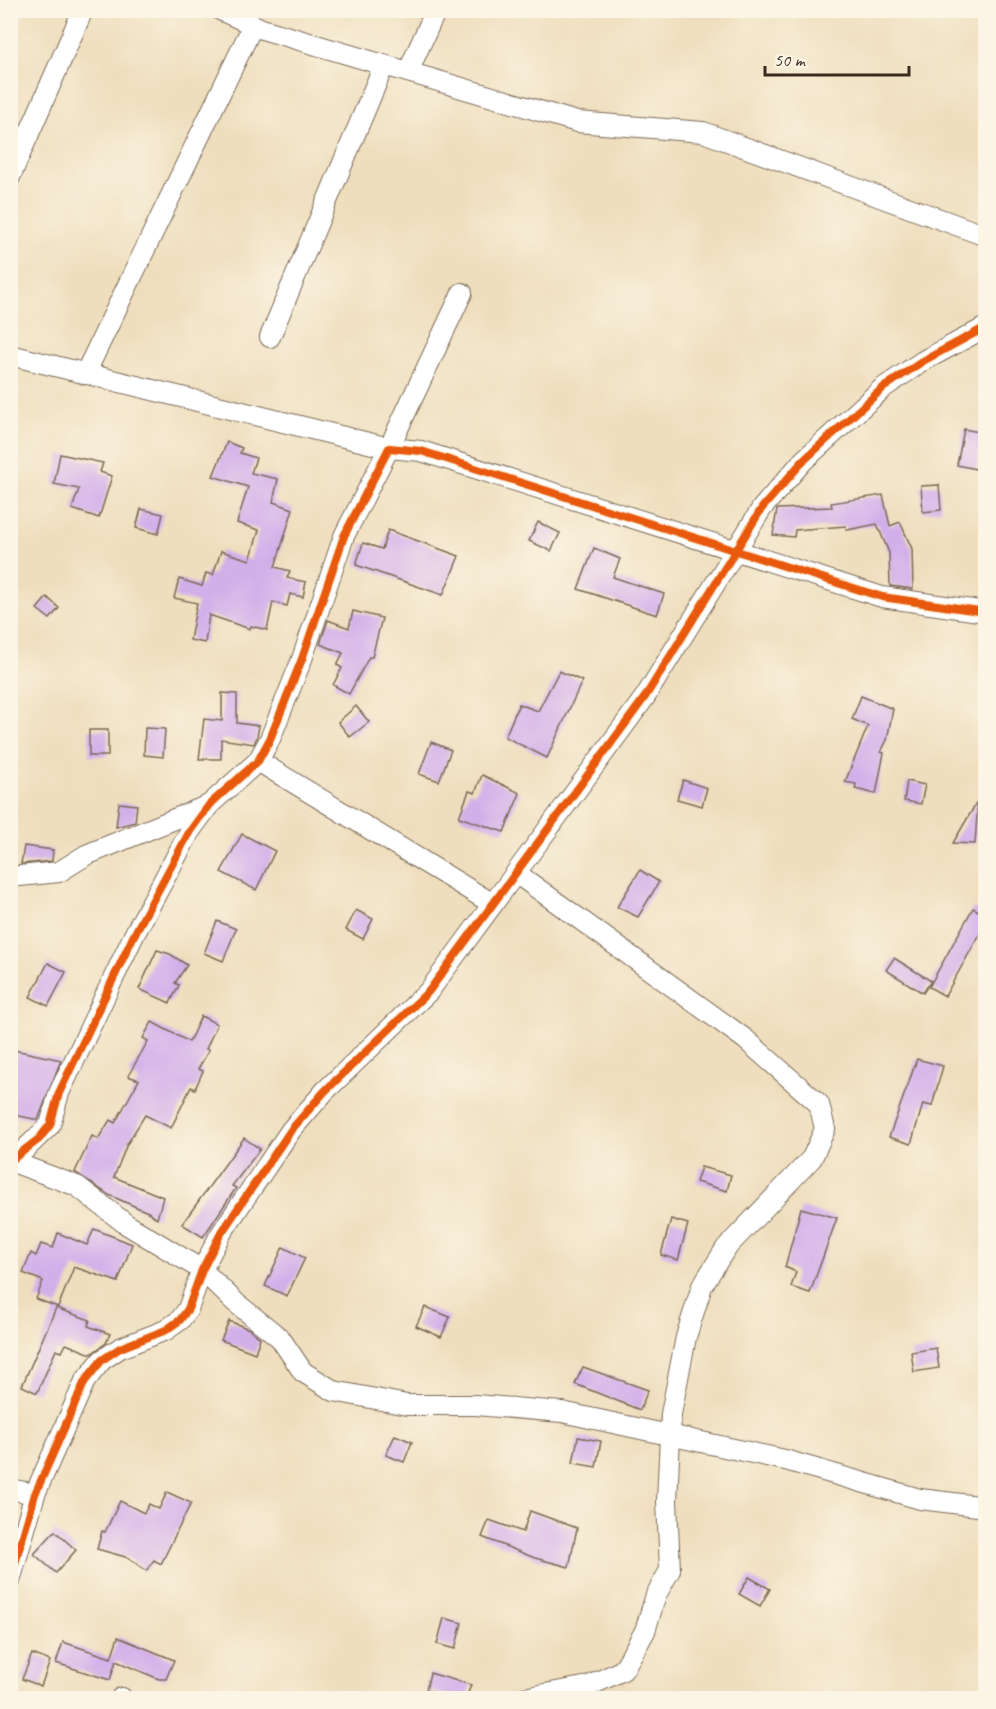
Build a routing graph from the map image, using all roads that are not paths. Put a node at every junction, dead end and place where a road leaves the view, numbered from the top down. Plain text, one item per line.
1 (83, 10) edge
2 (220, 10) edge
3 (436, 10) edge
4 (261, 22) edge
5 (384, 65) junction
6 (408, 72) junction
7 (10, 177) edge
8 (986, 236) edge
9 (462, 293) dead end
10 (986, 327) edge
11 (270, 337) dead end
12 (10, 355) edge
13 (85, 374) junction
14 (389, 448) junction
15 (735, 551) junction
16 (986, 612) edge
17 (258, 761) junction
18 (209, 805) junction
19 (516, 873) junction
20 (10, 878) edge
21 (493, 904) junction
22 (12, 1161) edge
23 (202, 1270) junction
24 (670, 1434) junction
25 (10, 1489) edge
26 (35, 1494) junction
27 (986, 1507) edge
28 (10, 1581) edge
29 (523, 1698) edge

1 - 7 street
2 - 4 street
3 - 6 street
4 - 5 street
4 - 13 street
5 - 6 street
5 - 11 street
6 - 8 street
9 - 14 street
10 - 15 street
12 - 13 street
13 - 14 street
14 - 15 street
14 - 17 street
15 - 16 street
15 - 19 street
17 - 18 street
17 - 21 street
18 - 20 street
18 - 22 street
19 - 21 street
19 - 24 street
21 - 23 street
22 - 23 street
23 - 24 street
23 - 26 street
24 - 27 street
24 - 29 street
25 - 26 street
26 - 28 street

